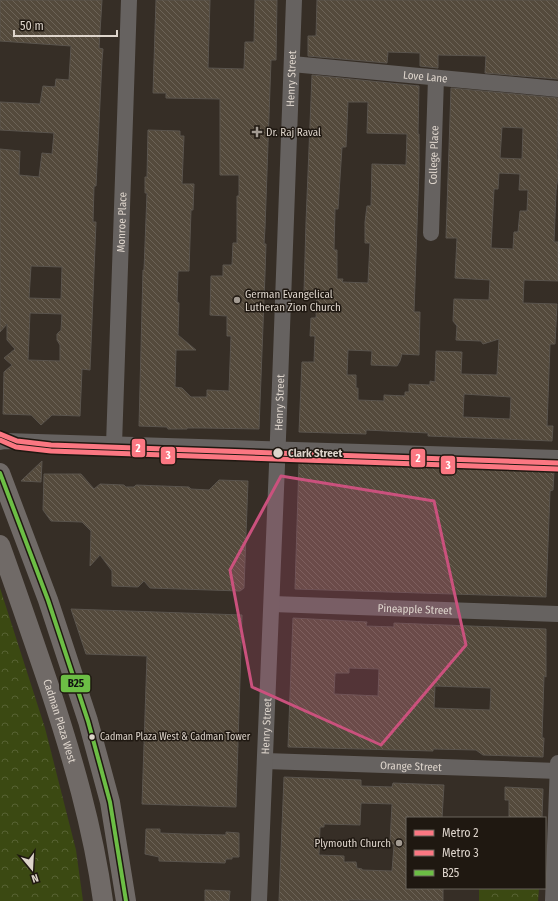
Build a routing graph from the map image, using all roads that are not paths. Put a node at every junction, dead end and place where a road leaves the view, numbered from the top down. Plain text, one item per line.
1 (129, 0) edge
2 (294, 0) edge
3 (292, 64) junction
4 (436, 78) junction
5 (558, 89) edge
6 (431, 233) dead end
7 (0, 442) edge
8 (114, 445) junction
9 (278, 449) junction
10 (558, 458) edge
11 (0, 473) edge
12 (0, 545) edge
13 (272, 604) junction
14 (558, 614) edge
15 (265, 761) junction
16 (558, 763) edge
17 (558, 771) edge
18 (103, 901) edge
19 (126, 901) edge
20 (259, 901) edge
21 (553, 901) edge

1 - 8 street, Monroe Place
2 - 3 street, Henry Street
3 - 4 street, Love Lane
3 - 9 street, Henry Street
4 - 5 street, Love Lane
4 - 6 street, College Place
7 - 8 street
8 - 9 street
9 - 10 street
9 - 13 street, Henry Street
11 - 19 main road
12 - 18 main road, Cadman Plaza West
13 - 14 street, Pineapple Street
13 - 15 street, Henry Street
15 - 17 street, Orange Street
15 - 20 street, Henry Street
16 - 17 street
17 - 21 street

